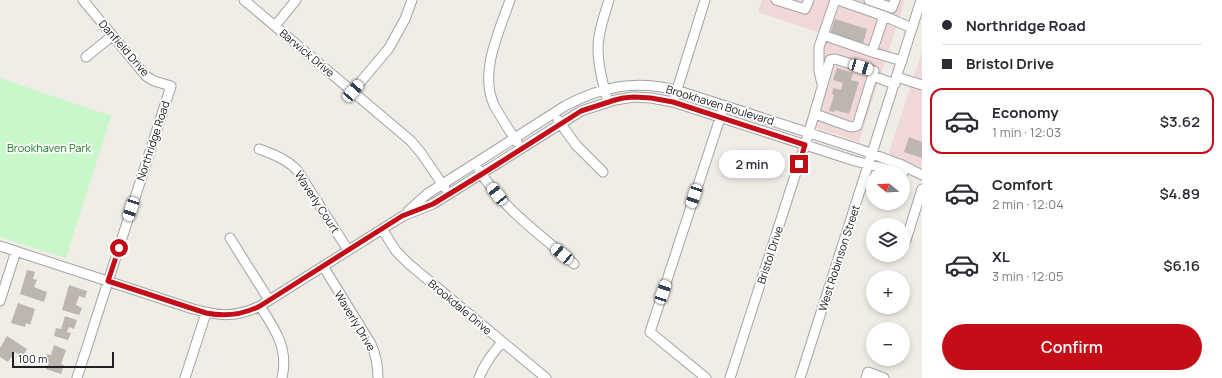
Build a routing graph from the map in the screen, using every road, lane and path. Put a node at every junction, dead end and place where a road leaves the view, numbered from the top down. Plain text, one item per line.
1 (83, 0) edge
2 (244, 0) edge
3 (296, 0) edge
4 (412, 0) edge
5 (510, 0) edge
6 (609, 0) edge
7 (705, 0) edge
8 (776, 0) edge
9 (809, 0) edge
10 (836, 0) edge
11 (869, 0) edge
12 (895, 0) edge
13 (921, 0) edge
14 (884, 16) junction
15 (275, 26) junction
16 (912, 28) junction
17 (823, 35) junction
18 (112, 36) junction
19 (872, 52) junction
20 (86, 57) dead end
21 (902, 61) junction
22 (873, 76) junction
23 (896, 80) junction
24 (922, 85) edge
25 (171, 86) joint
26 (822, 87) junction
27 (605, 89) junction
28 (676, 90) junction
29 (353, 91) junction
30 (608, 102) junction
31 (673, 102) junction
32 (724, 105) junction
33 (554, 114) junction
34 (815, 114) junction
35 (720, 117) junction
36 (782, 124) junction
37 (560, 125) junction
38 (809, 132) junction
39 (779, 136) junction
40 (514, 138) junction
41 (805, 145) junction
42 (521, 149) junction
43 (259, 150) dead end
44 (872, 154) junction
45 (475, 164) junction
46 (869, 164) junction
47 (877, 166) edge
48 (603, 172) dead end
49 (482, 174) junction
50 (910, 174) edge
51 (922, 176) edge
52 (442, 184) junction
53 (922, 189) edge
54 (449, 194) junction
55 (402, 216) junction
56 (910, 227) edge
57 (382, 229) junction
58 (230, 238) dead end
59 (0, 246) edge
60 (348, 250) junction
61 (16, 251) junction
62 (574, 264) dead end
63 (323, 266) junction
64 (108, 281) junction
65 (0, 300) edge
66 (269, 300) junction
67 (260, 306) junction
68 (206, 313) junction
69 (502, 342) junction
70 (867, 375) edge
71 (77, 378) edge
72 (185, 378) edge
73 (282, 378) edge
74 (378, 378) edge
75 (479, 378) edge
76 (546, 378) edge
77 (706, 378) edge
78 (730, 378) edge
79 (800, 378) edge
80 (884, 378) edge

1 - 18 street, Danfield Drive
2 - 15 street, Barwick Drive
3 - 15 street
4 - 29 street
5 - 40 street
6 - 27 street
7 - 28 street
8 - 9 street
10 - 14 street
10 - 17 street
11 - 12 street
13 - 16 street, West Robinson Street
14 - 16 street
14 - 19 street
15 - 29 street, Barwick Drive
16 - 21 street, West Robinson Street
17 - 19 street
17 - 26 street
18 - 20 street
18 - 25 street, Danfield Drive
19 - 21 street
21 - 23 street, West Robinson Street
22 - 23 street
22 - 26 street, Bristol Drive
22 - 34 street
23 - 24 street
23 - 44 street, West Robinson Street
25 - 64 street, Northridge Road
26 - 34 street, Bristol Drive
27 - 28 street, Brookhaven Boulevard
27 - 30 street
27 - 33 street, Brookhaven Boulevard
28 - 31 street
28 - 32 street, Brookhaven Boulevard
29 - 52 street, Barwick Drive
30 - 31 street, Brookhaven Boulevard
30 - 37 street, Brookhaven Boulevard
31 - 35 street, Brookhaven Boulevard
32 - 35 street
32 - 36 street, Brookhaven Boulevard
33 - 37 street
33 - 40 street, Brookhaven Boulevard
34 - 38 street, Bristol Drive
35 - 39 street, Brookhaven Boulevard
35 - 77 street
36 - 38 street, Brookhaven Boulevard
36 - 39 street
37 - 42 street, Brookhaven Boulevard
37 - 48 street
38 - 41 street, Bristol Drive
38 - 44 street, Brookhaven Boulevard
39 - 41 street, Brookhaven Boulevard
40 - 42 street
40 - 45 street, Brookhaven Boulevard
41 - 46 street, Brookhaven Boulevard
41 - 78 street, Bristol Drive
42 - 49 street, Brookhaven Boulevard
43 - 60 street, Waverly Court
44 - 46 street, West Robinson Street
44 - 51 street, Brookhaven Boulevard
45 - 49 street
45 - 52 street, Brookhaven Boulevard
46 - 47 street, Brookhaven Boulevard
46 - 79 street, West Robinson Street
49 - 54 street, Brookhaven Boulevard
49 - 62 street
50 - 51 street, Brookhaven Boulevard
52 - 54 street, Barwick Drive
52 - 55 street, Brookhaven Boulevard
53 - 56 street
54 - 55 street, Brookhaven Boulevard
55 - 57 street, Brookhaven Boulevard
57 - 60 street, Brookhaven Boulevard
57 - 69 street, Brookdale Drive
58 - 66 street
59 - 61 street, Brookhaven Boulevard
60 - 63 street, Brookhaven Boulevard
61 - 64 street, Brookhaven Boulevard
61 - 65 street
63 - 66 street, Brookhaven Boulevard
63 - 74 street, Waverly Drive
64 - 68 street, Brookhaven Boulevard
64 - 71 street, Northridge Road
66 - 67 street, Brookhaven Boulevard
67 - 68 street, Brookhaven Boulevard
67 - 73 street
68 - 72 street
69 - 75 street
69 - 76 street, Brookdale Drive
70 - 80 street

